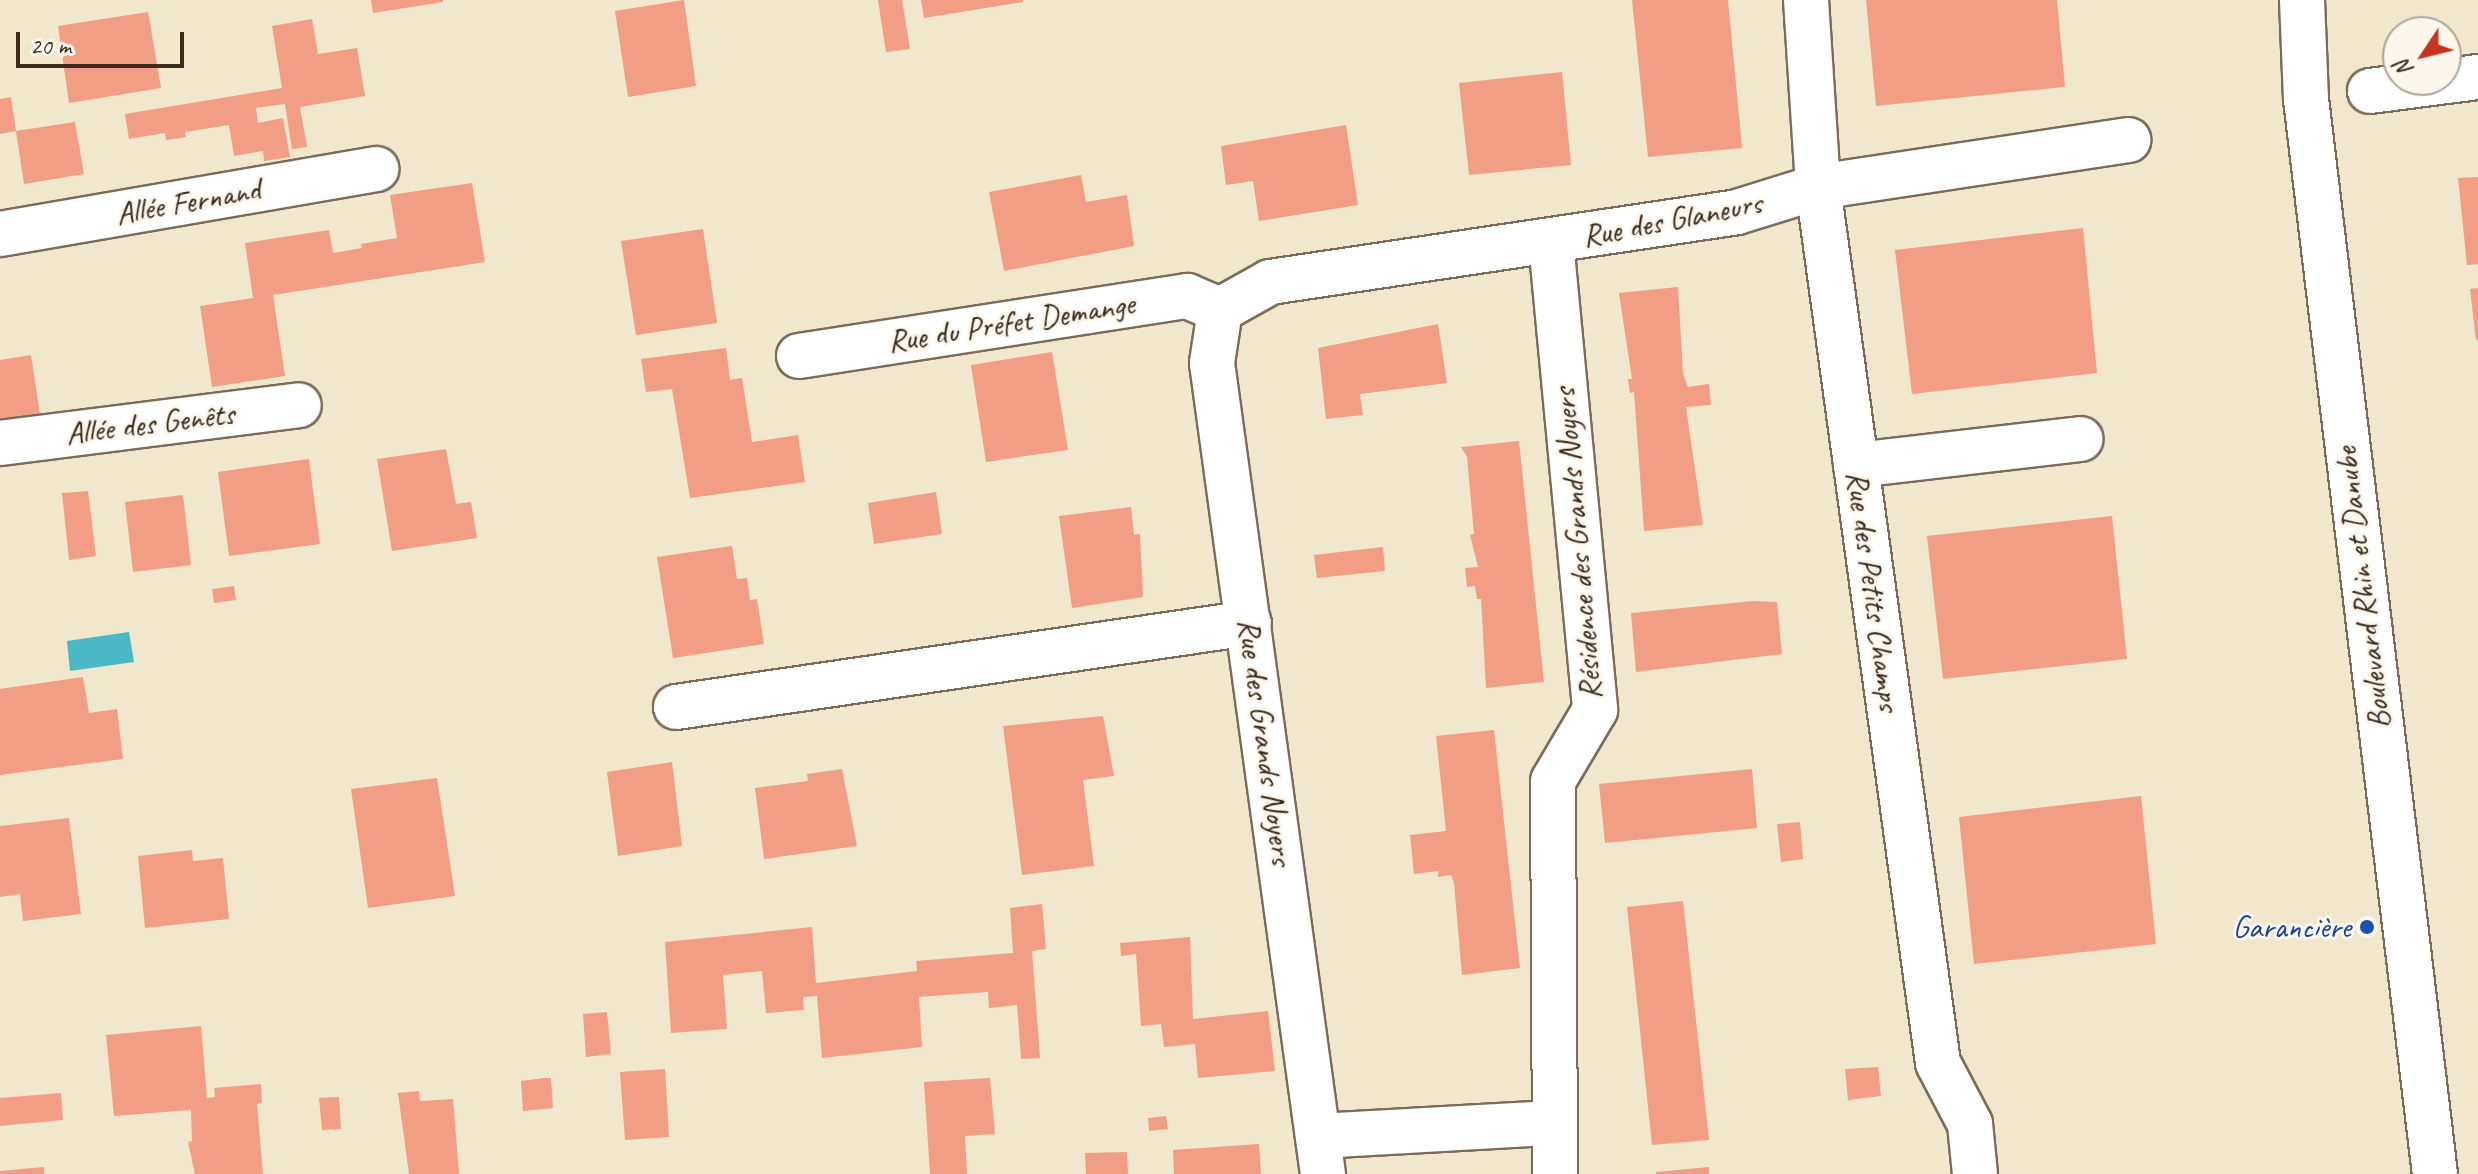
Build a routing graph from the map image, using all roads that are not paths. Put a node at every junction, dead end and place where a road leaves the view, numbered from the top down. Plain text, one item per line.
1 (1806, 0) edge
2 (2302, 0) edge
3 (2478, 77) edge
4 (2370, 91) dead end
5 (2128, 140) dead end
6 (376, 169) dead end
7 (1818, 187) junction
8 (0, 234) edge
9 (1551, 242) junction
10 (1220, 310) junction
11 (799, 356) dead end
12 (299, 405) dead end
13 (2080, 439) dead end
14 (0, 443) edge
15 (1856, 465) junction
16 (1249, 623) junction
17 (676, 707) dead end
18 (1553, 1123) junction
19 (1320, 1155) edge
20 (1555, 1174) edge
21 (1975, 1174) edge
22 (2435, 1174) edge

1 - 7 street, Rue des Petits Champs
2 - 22 street, Boulevard Rhin et Danube
3 - 4 street
5 - 7 street, Rue des Glaneurs
6 - 8 street, Allée Fernand
7 - 9 street, Rue des Glaneurs
7 - 15 street, Rue des Petits Champs
9 - 10 street, Rue des Glaneurs
9 - 18 street, Résidence des Grands Noyers
10 - 11 street, Rue du Préfet Demange
10 - 16 street, Rue des Grands Noyers
12 - 14 street, Allée des Genêts
13 - 15 street
15 - 21 street, Rue des Petits Champs
16 - 17 street
16 - 19 street, Rue des Grands Noyers
18 - 19 street
18 - 20 street, Résidence des Grands Noyers

